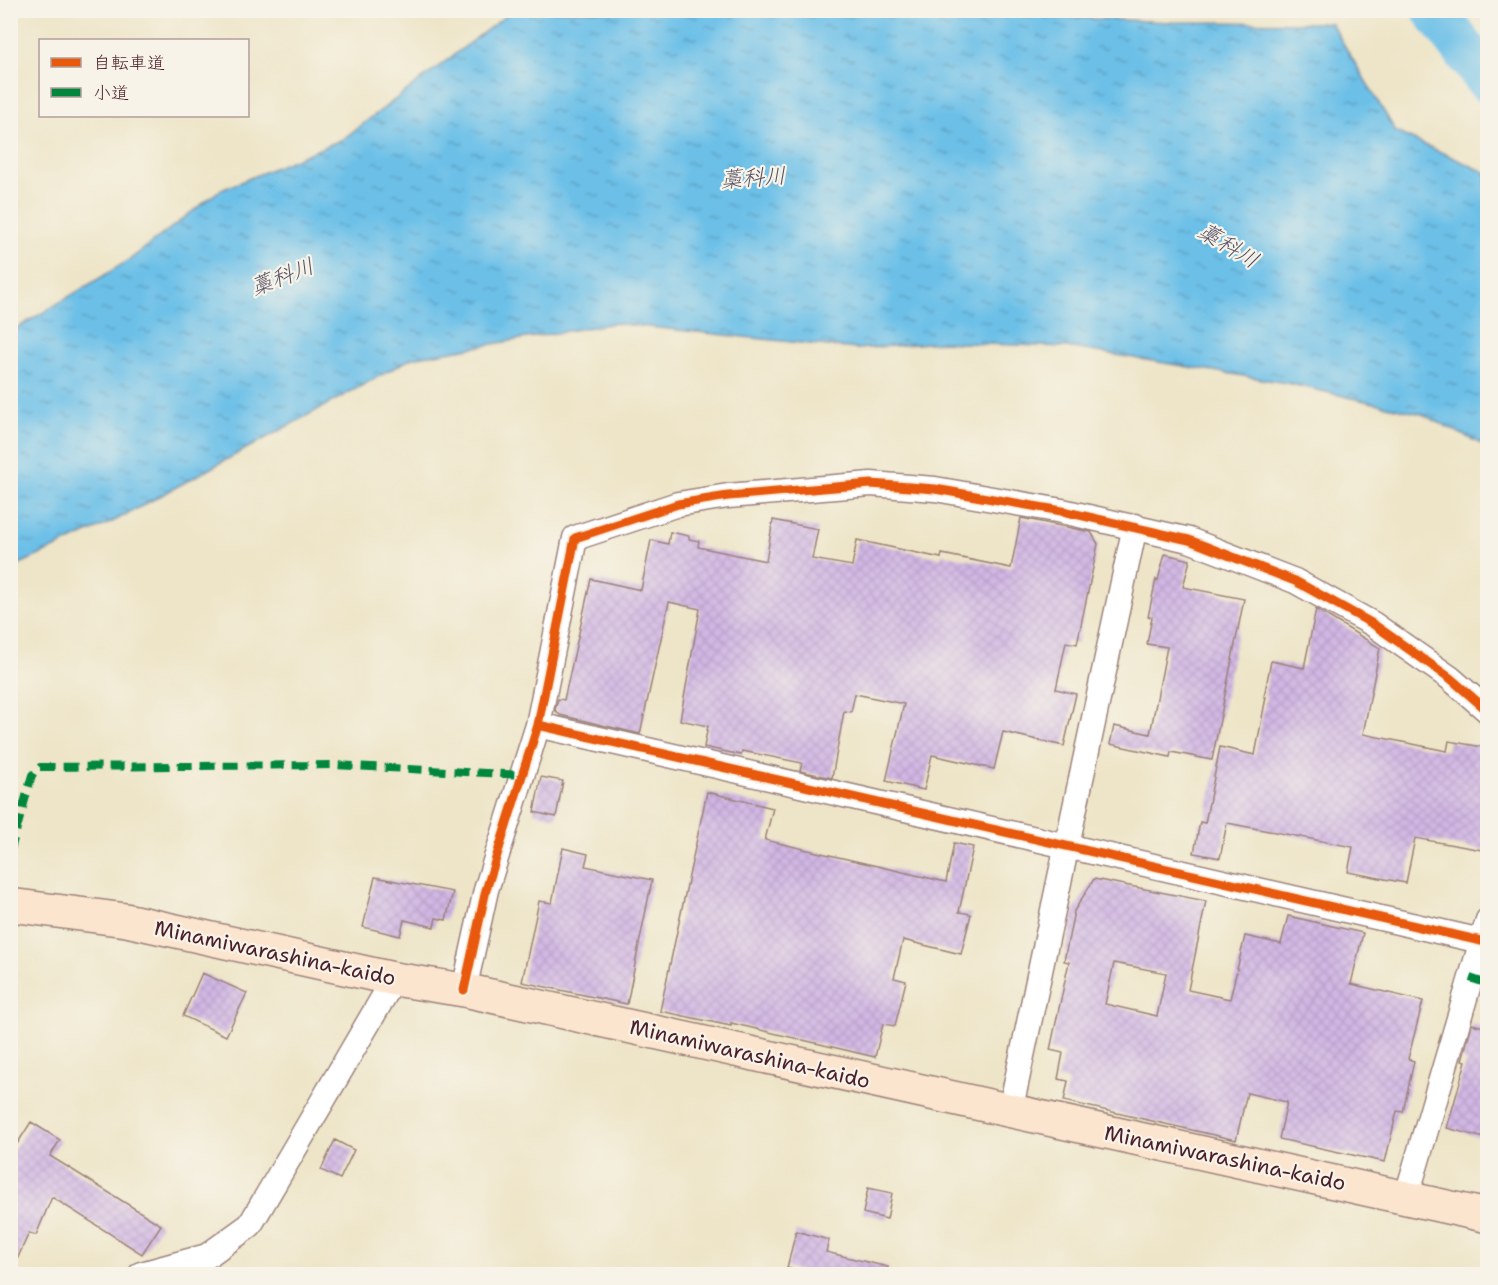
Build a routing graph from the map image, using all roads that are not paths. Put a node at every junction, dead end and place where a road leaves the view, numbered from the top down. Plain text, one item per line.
1 (1135, 526) junction
2 (1488, 711) edge
3 (538, 725) junction
4 (1067, 847) junction
5 (10, 905) edge
6 (1484, 931) edge
7 (394, 980) junction
8 (464, 990) junction
9 (1010, 1112) junction
10 (1406, 1198) junction
11 (1488, 1216) edge
12 (141, 1275) edge

1 - 2 street
1 - 3 street
1 - 4 street
3 - 4 street
3 - 8 street
4 - 6 street
4 - 9 street
5 - 7 main road, Minamiwarashina-kaido
6 - 10 street
7 - 8 main road, Minamiwarashina-kaido
7 - 12 street
8 - 9 main road, Minamiwarashina-kaido
9 - 10 main road, Minamiwarashina-kaido
10 - 11 main road, Minamiwarashina-kaido

